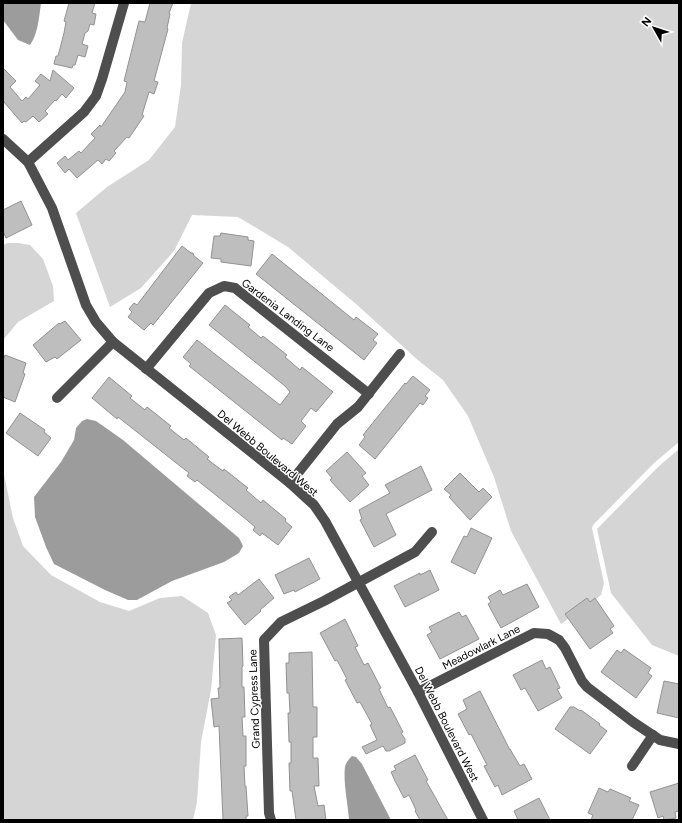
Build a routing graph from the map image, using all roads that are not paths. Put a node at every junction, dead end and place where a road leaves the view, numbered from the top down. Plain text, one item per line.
1 (124, 3) edge
2 (3, 138) edge
3 (28, 162) junction
4 (113, 342) junction
5 (400, 354) dead end
6 (146, 369) junction
7 (369, 394) junction
8 (57, 398) dead end
9 (290, 483) junction
10 (432, 532) dead end
11 (358, 584) junction
12 (418, 692) junction
13 (653, 735) junction
14 (679, 744) edge
15 (632, 766) dead end
16 (270, 820) edge
17 (483, 820) edge

1 - 3 street
2 - 3 street, Del Webb Boulevard West
3 - 4 street, Del Webb Boulevard West
4 - 6 street, Del Webb Boulevard West
4 - 8 street
5 - 7 street
6 - 7 street, Gardenia Landing Lane
6 - 9 street, Del Webb Boulevard West
7 - 9 street
9 - 11 street, Del Webb Boulevard West
10 - 11 street, Grand Cypress Lane
11 - 12 street, Del Webb Boulevard West
11 - 16 street, Grand Cypress Lane
12 - 13 street, Meadowlark Lane
12 - 17 street, Del Webb Boulevard West
13 - 14 street, Meadowlark Lane
13 - 15 street

